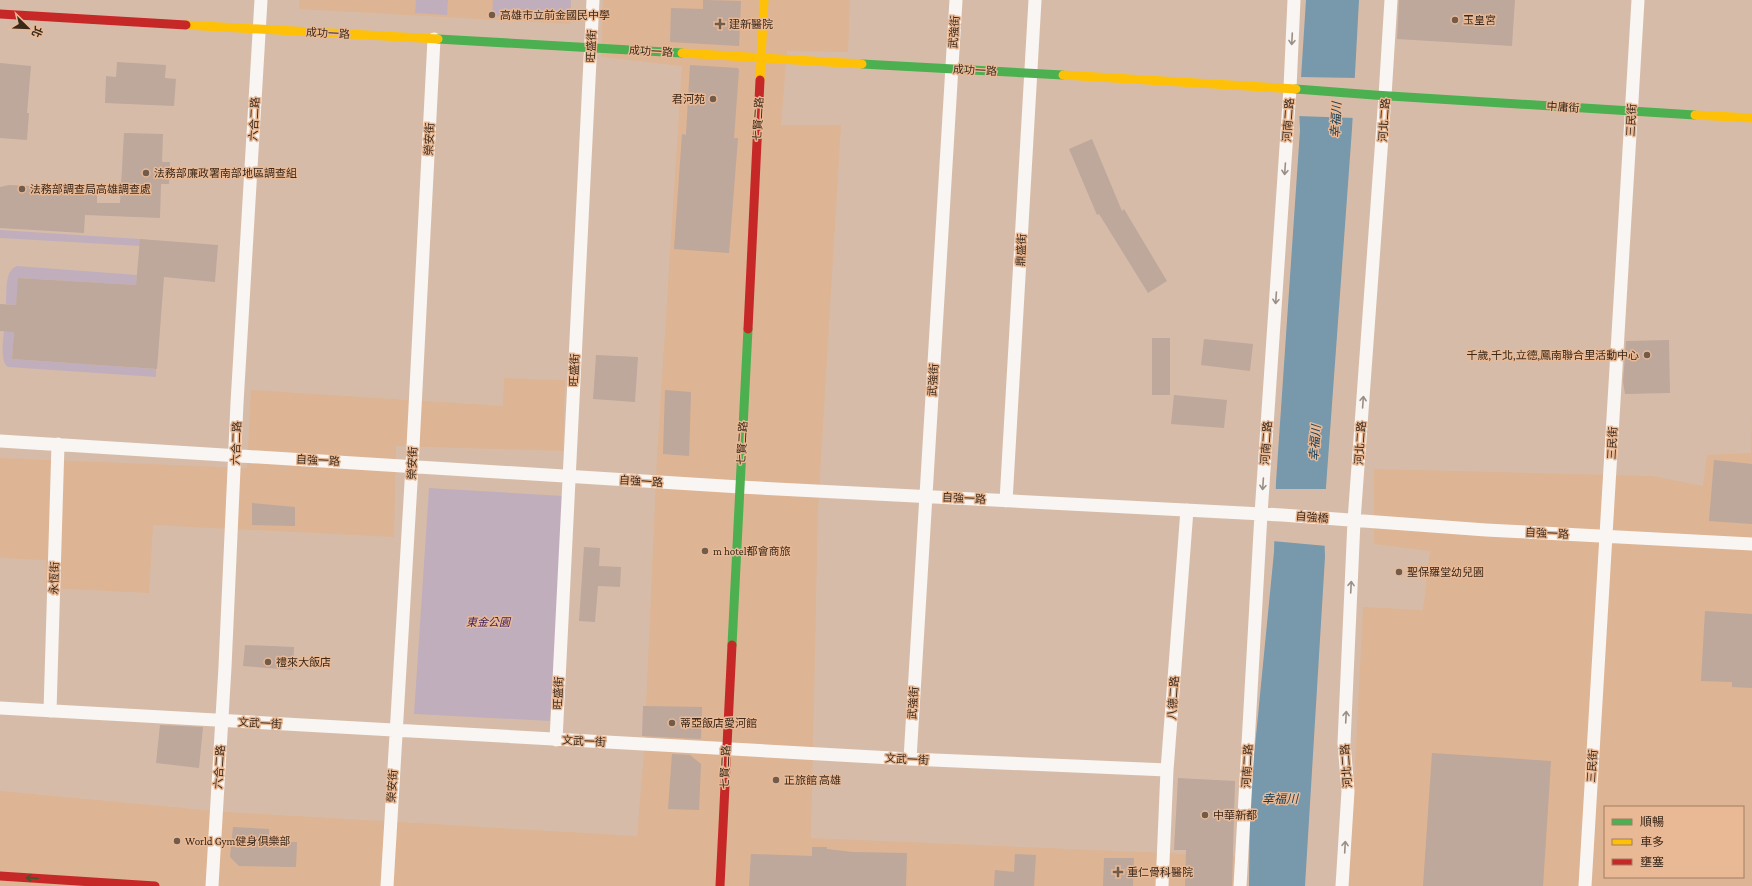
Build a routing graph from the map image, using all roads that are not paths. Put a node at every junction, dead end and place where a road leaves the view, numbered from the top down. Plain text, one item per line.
1 (261, 0) edge
2 (593, 0) edge
3 (764, 0) edge
4 (956, 0) edge
5 (1035, 0) edge
6 (1294, 0) edge
7 (1391, 0) edge
8 (1638, 0) edge
9 (0, 14) edge
10 (258, 29) junction
11 (434, 39) junction
12 (591, 48) junction
13 (761, 58) junction
14 (952, 69) junction
15 (1031, 73) junction
16 (1296, 89) junction
17 (1380, 95) junction
18 (1632, 111) junction
19 (1752, 118) edge
20 (0, 441) edge
21 (58, 444) junction
22 (236, 456) junction
23 (412, 466) junction
24 (569, 476) junction
25 (740, 487) junction
26 (926, 496) junction
27 (1006, 500) junction
28 (1187, 510) junction
29 (1262, 514) junction
30 (1282, 515) joint
31 (1348, 521) junction
32 (1606, 536) junction
33 (1752, 544) edge
34 (0, 708) edge
35 (50, 711) junction
36 (222, 721) junction
37 (396, 731) junction
38 (556, 740) junction
39 (726, 749) junction
40 (910, 759) junction
41 (1168, 770) junction
42 (0, 876) edge
43 (155, 886) edge
44 (212, 886) edge
45 (387, 886) edge
46 (720, 886) edge
47 (1162, 886) edge
48 (1240, 886) edge
49 (1342, 886) edge
50 (1585, 886) edge

1 - 10 street, 六合二路
2 - 12 street, 旺盛街
3 - 13 street, 七賢二路
4 - 14 street, 武強街
5 - 15 street, 鼎盛街
6 -> 16 street, 河南二路
7 - 17 street, 河北二路
8 - 18 street, 三民街
9 - 10 street, 成功一路
10 - 11 street, 成功一路
10 - 22 street, 六合二路
11 - 12 street, 成功一路
11 - 23 street, 榮安街
12 - 13 street, 成功一路
12 - 24 street, 旺盛街
13 - 14 street, 成功一路
13 - 25 street, 七賢二路
14 - 15 street, 成功一路
14 - 26 street, 武強街
15 - 16 street, 成功一路
15 - 27 street, 鼎盛街
16 - 17 street, 中庸街
16 -> 29 street, 河南二路
17 - 18 street, 中庸街
31 -> 17 street, 河北二路
18 - 19 street, 中庸街
18 - 32 street, 三民街
20 - 21 street, 自強一路
21 - 22 street, 自強一路
21 - 35 street, 永恆街
22 - 23 street, 自強一路
22 - 36 street, 六合二路
23 - 24 street, 自強一路
23 - 37 street, 榮安街
24 - 25 street, 自強一路
24 - 38 street, 旺盛街
25 - 26 street, 自強一路
25 - 39 street, 七賢二路
26 - 27 street, 自強一路
26 - 40 street, 武強街
27 - 28 street, 自強一路
28 - 29 street, 自強一路
28 - 41 street, 八德二路
29 - 30 street, 自強一路
29 - 48 street, 河南二路
30 - 31 street, 自強橋
31 - 32 street, 自強一路
49 -> 31 street, 河北二路
32 - 33 street, 自強一路
32 - 50 street, 三民街
34 - 35 street, 文武一街
35 - 36 street, 文武一街
36 - 37 street, 文武一街
36 - 44 street, 六合二路
37 - 38 street, 文武一街
37 - 45 street, 榮安街
38 - 39 street, 文武一街
39 - 40 street, 文武一街
39 - 46 street, 七賢二路
40 - 41 street, 文武一街
41 - 47 street, 八德二路
43 -> 42 street

